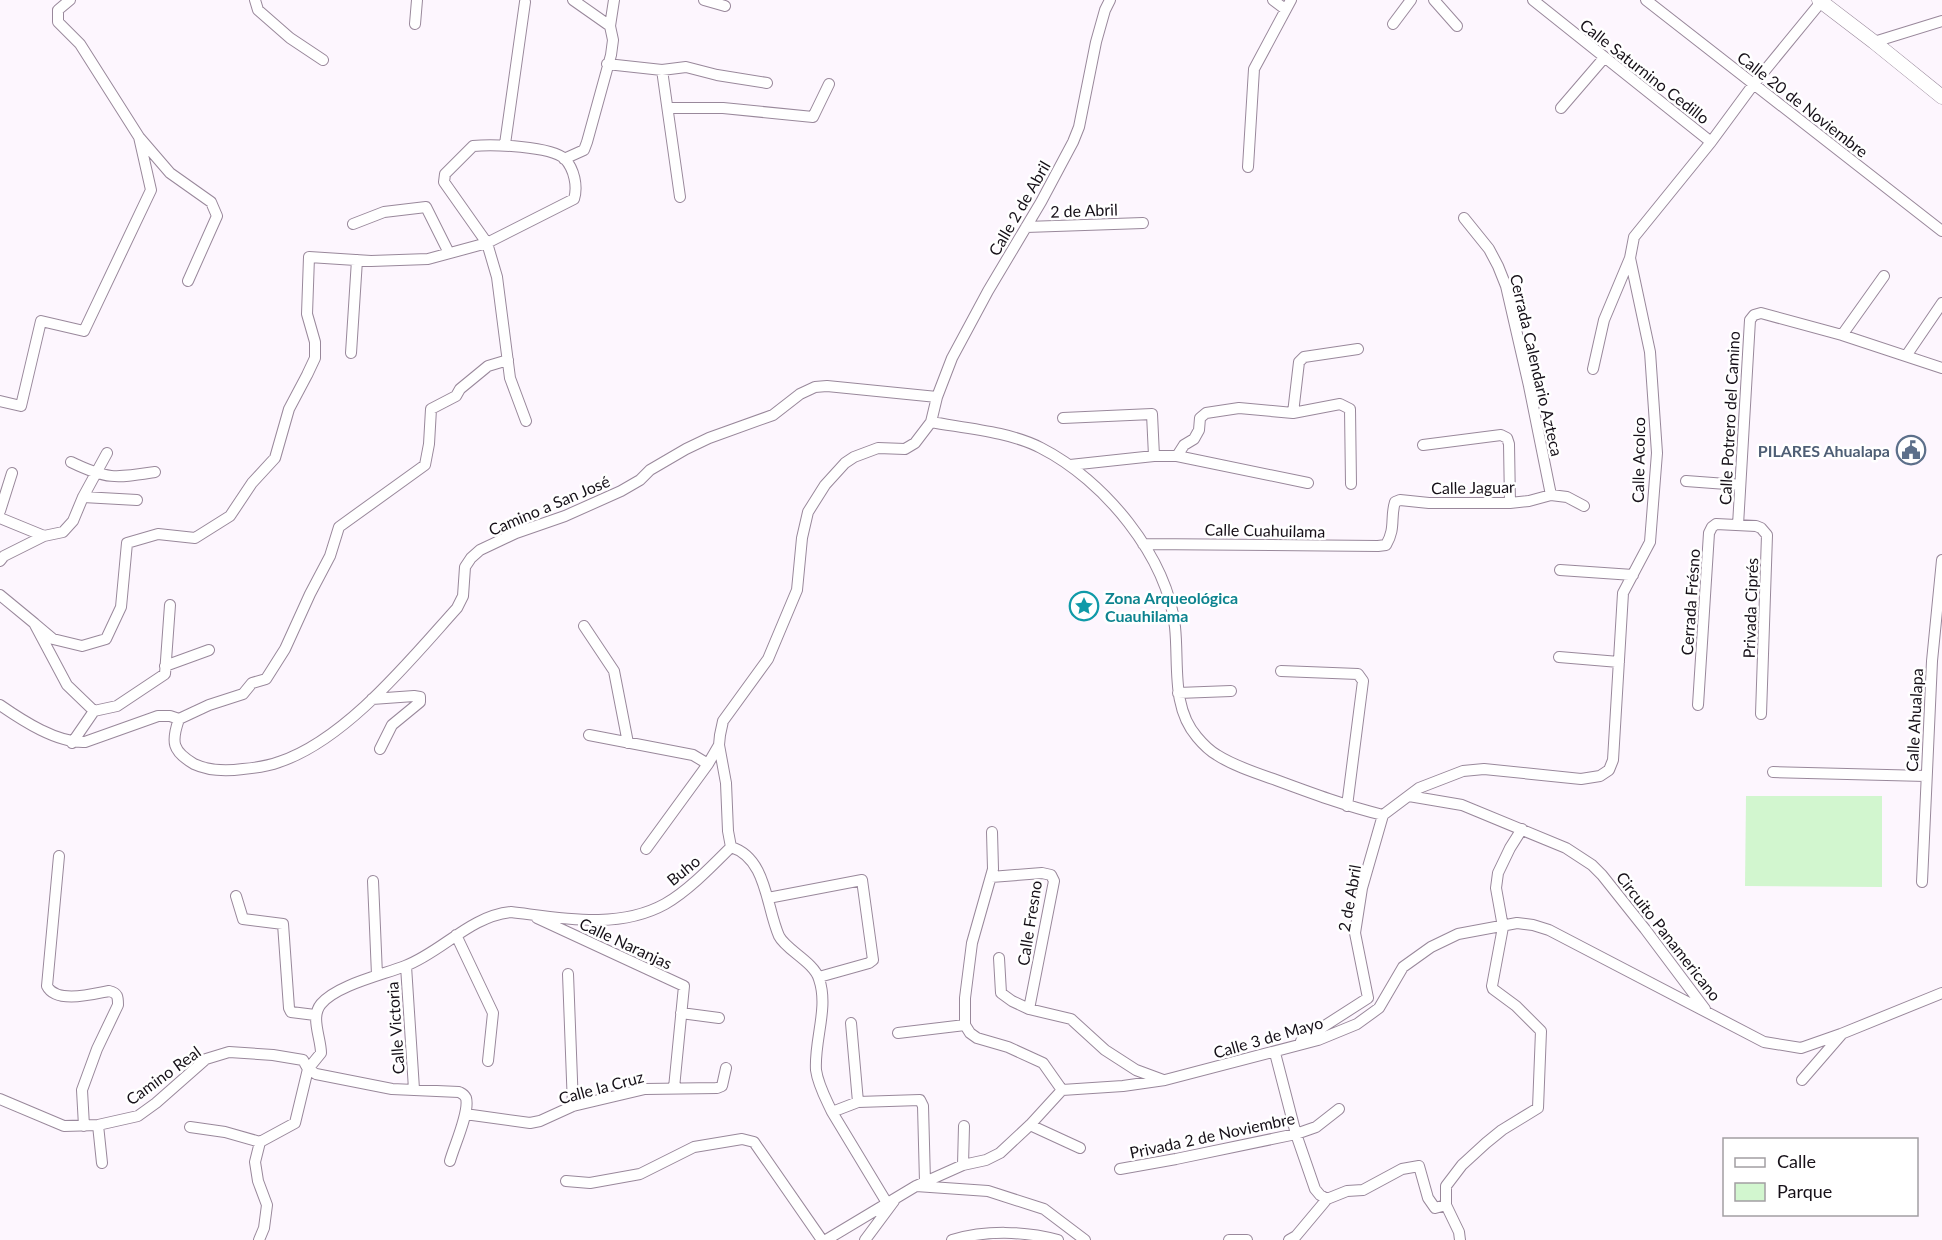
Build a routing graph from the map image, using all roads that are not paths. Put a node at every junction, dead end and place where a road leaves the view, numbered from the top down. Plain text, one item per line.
1 (70, 0) edge
2 (255, 0) edge
3 (417, 0) edge
4 (573, 0) edge
5 (614, 0) edge
6 (704, 0) edge
7 (1110, 0) edge
8 (1273, 0) edge
9 (1411, 0) edge
10 (1435, 0) edge
11 (1533, 0) edge
12 (1646, 0) edge
13 (524, 1) edge
14 (1820, 1) edge
15 (1288, 4) edge
16 (725, 6) dead end
17 (1942, 21) edge
18 (415, 24) dead end
19 (1393, 24) dead end
20 (610, 26) junction
21 (1457, 26) dead end
22 (1874, 42) junction
23 (1604, 58) junction
24 (323, 60) dead end
25 (607, 64) junction
26 (662, 70) junction
27 (767, 83) dead end
28 (829, 84) dead end
29 (1753, 85) junction
30 (1942, 98) edge
31 (668, 108) junction
32 (1561, 108) dead end
33 (139, 137) junction
34 (1711, 142) junction
35 (505, 144) junction
36 (564, 159) junction
37 (1248, 167) dead end
38 (680, 197) dead end
39 (1464, 218) dead end
40 (1143, 223) dead end
41 (353, 224) dead end
42 (1026, 227) junction
43 (1942, 231) edge
44 (487, 243) junction
45 (448, 253) junction
46 (1630, 258) junction
47 (357, 260) junction
48 (1884, 276) dead end
49 (188, 281) dead end
50 (1942, 303) edge
51 (1842, 335) junction
52 (1358, 349) dead end
53 (351, 353) dead end
54 (1906, 356) junction
55 (508, 360) junction
56 (1942, 368) edge
57 (1593, 369) dead end
58 (937, 397) junction
59 (0, 402) edge
60 (1293, 413) junction
61 (1063, 418) dead end
62 (526, 421) dead end
63 (931, 422) junction
64 (1423, 445) dead end
65 (107, 453) dead end
66 (1154, 456) junction
67 (1178, 456) junction
68 (71, 462) dead end
69 (1070, 465) junction
70 (155, 472) dead end
71 (12, 474) dead end
72 (95, 474) junction
73 (1686, 481) dead end
74 (1308, 483) dead end
75 (1351, 484) dead end
76 (1740, 485) junction
77 (1551, 495) junction
78 (83, 497) junction
79 (137, 500) dead end
80 (1510, 503) junction
81 (1584, 506) dead end
82 (0, 511) edge
83 (0, 518) edge
84 (1738, 525) junction
85 (44, 536) junction
86 (1143, 544) junction
87 (1386, 544) joint
88 (1942, 560) edge
89 (0, 561) edge
90 (1560, 570) dead end
91 (1633, 575) junction
92 (0, 595) edge
93 (1940, 597) edge
94 (170, 605) dead end
95 (34, 623) junction
96 (584, 626) dead end
97 (209, 650) dead end
98 (1559, 657) dead end
99 (1937, 661) edge
100 (1619, 662) junction
101 (165, 666) junction
102 (1281, 671) dead end
103 (1231, 691) dead end
104 (1178, 693) junction
105 (372, 699) junction
106 (0, 705) edge
107 (1698, 705) dead end
108 (94, 711) junction
109 (1761, 714) dead end
110 (179, 719) junction
111 (588, 735) dead end
112 (72, 743) junction
113 (628, 743) junction
114 (719, 745) junction
115 (380, 749) dead end
116 (708, 764) junction
117 (1773, 772) dead end
118 (1926, 776) junction
119 (1409, 796) junction
120 (1347, 806) junction
121 (1383, 815) junction
122 (1522, 829) junction
123 (992, 832) dead end
124 (731, 847) junction
125 (645, 849) dead end
126 (59, 856) dead end
127 (991, 877) junction
128 (373, 881) dead end
129 (1922, 882) dead end
130 (236, 897) dead end
131 (768, 898) junction
132 (528, 914) junction
133 (1503, 927) junction
134 (456, 935) junction
135 (999, 958) dead end
136 (406, 966) junction
137 (568, 974) dead end
138 (377, 975) junction
139 (819, 977) junction
140 (1942, 993) edge
141 (1029, 1009) junction
142 (1707, 1012) junction
143 (681, 1013) junction
144 (315, 1015) junction
145 (719, 1018) dead end
146 (851, 1023) dead end
147 (965, 1025) junction
148 (898, 1033) dead end
149 (1841, 1034) junction
150 (1280, 1051) junction
151 (488, 1061) dead end
152 (726, 1068) dead end
153 (308, 1069) junction
154 (1165, 1080) junction
155 (1802, 1080) dead end
156 (674, 1088) junction
157 (414, 1089) junction
158 (1062, 1090) junction
159 (0, 1099) edge
160 (858, 1102) junction
161 (573, 1106) junction
162 (1340, 1109) dead end
163 (832, 1113) junction
164 (465, 1114) junction
165 (98, 1125) junction
166 (1030, 1125) junction
167 (84, 1126) junction
168 (964, 1126) dead end
169 (190, 1127) dead end
170 (1296, 1134) junction
171 (260, 1142) junction
172 (1080, 1148) dead end
173 (450, 1161) dead end
174 (102, 1163) dead end
175 (963, 1165) junction
176 (1120, 1169) dead end
177 (566, 1181) dead end
178 (920, 1184) junction
179 (1327, 1199) junction
180 (891, 1200) junction
181 (1446, 1205) junction
182 (259, 1240) edge
183 (824, 1240) edge
184 (866, 1240) edge
185 (952, 1240) edge
186 (1058, 1240) edge
187 (1085, 1240) edge
188 (1229, 1240) edge
189 (1246, 1240) edge
190 (1289, 1240) edge
191 (1460, 1240) edge

1 - 33 street
2 - 24 street
3 - 18 street
4 - 20 street
5 - 20 street
6 - 16 street
7 - 42 street, Calle 2 de Abril
8 - 15 street
9 - 19 street
10 - 21 street
11 - 23 street, Calle Saturnino Cedillo
12 - 29 street, Calle 20 de Noviembre
13 - 35 street
14 - 22 street
14 - 29 street
15 - 37 street
17 - 22 street
20 - 25 street
22 - 30 street
23 - 32 street
23 - 34 street, Calle Saturnino Cedillo
25 - 26 street
25 - 36 street
26 - 27 street
26 - 31 street
28 - 31 street
29 - 34 street
29 - 43 street, Calle 20 de Noviembre
31 - 38 street
33 - 49 street
33 - 59 street
34 - 46 street
35 - 36 street
35 - 44 street
36 - 44 street
39 - 77 street, Cerrada Calendario Azteca
40 - 42 street, 2 de Abril
41 - 45 street
42 - 58 street, Calle 2 de Abril
44 - 45 street
44 - 55 street
45 - 47 street
46 - 57 street
46 - 91 street, Calle Acolco
47 - 53 street
47 - 95 street
48 - 51 street
50 - 54 street
51 - 54 street
51 - 76 street, Calle Potrero del Camino
52 - 60 street
54 - 56 street
55 - 62 street
55 - 110 street
58 - 63 street, Calle 2 de Abril
58 - 105 street, Camino a San José
60 - 67 street
60 - 75 street
61 - 66 street
63 - 69 street
63 - 114 street
64 - 80 street
65 - 72 street
66 - 67 street
66 - 69 street
67 - 74 street
68 - 72 street
69 - 86 street
70 - 72 street
71 - 82 street
72 - 78 street
73 - 76 street
76 - 84 street, Calle Potrero del Camino
77 - 80 street, Calle Jaguar
77 - 81 street
78 - 79 street
78 - 85 street
80 - 87 street, Calle Jaguar
83 - 85 street
84 - 107 street, Cerrada Frésno
84 - 109 street, Privada Ciprés
85 - 89 street
86 - 87 street, Calle Cuahuilama
86 - 104 street
88 - 93 street, Calle Ahualapa
90 - 91 street
91 - 100 street, Calle Acolco
92 - 95 street
93 - 99 street, Calle Ahualapa
94 - 101 street
95 - 108 street
96 - 113 street
97 - 101 street
98 - 100 street
99 - 118 street, Calle Ahualapa
100 - 119 street, Calle Acolco
101 - 108 street
102 - 120 street
103 - 104 street
104 - 120 street
105 - 110 street, Camino a San José
105 - 115 street
106 - 112 street
108 - 112 street
110 - 112 street
111 - 113 street
113 - 116 street
114 - 116 street
114 - 124 street
116 - 125 street
117 - 118 street
118 - 129 street, Calle Ahualapa
119 - 121 street
119 - 122 street, Circuito Panamericano
120 - 121 street
121 - 150 street, 2 de Abril
122 - 133 street
122 - 142 street, Circuito Panamericano
123 - 127 street
124 - 131 street
124 - 132 street, Buho
126 - 167 street
127 - 141 street, Calle Fresno
127 - 147 street
128 - 138 street
130 - 144 street
131 - 139 street
131 - 139 street
132 - 134 street, Buho
132 - 143 street, Calle Naranjas
133 - 142 street, Calle 3 de Mayo
133 - 150 street, Calle 3 de Mayo
133 - 181 street
134 - 136 street, Buho
134 - 151 street
135 - 141 street
136 - 138 street, Buho
136 - 157 street, Calle Victoria
137 - 161 street
138 - 144 street, Buho
139 - 163 street
140 - 149 street, Circuito Panamericano
141 - 154 street
142 - 149 street, Circuito Panamericano
143 - 145 street
143 - 156 street, Calle Naranjas
144 - 153 street
146 - 160 street
147 - 148 street
147 - 158 street
149 - 155 street
150 - 154 street, Calle 3 de Mayo
150 - 170 street
152 - 156 street, Calle la Cruz
153 - 157 street
153 - 165 street, Camino Real
153 - 171 street
154 - 158 street, Calle 3 de Mayo
156 - 161 street, Calle la Cruz
157 - 164 street
158 - 166 street
159 - 167 street, Camino Real
160 - 163 street
160 - 178 street
161 - 164 street, Calle la Cruz
162 - 170 street, Privada 2 de Noviembre
163 - 180 street
164 - 173 street
165 - 167 street, Camino Real
165 - 174 street
166 - 172 street
166 - 175 street
168 - 175 street
169 - 171 street
170 - 176 street, Privada 2 de Noviembre
170 - 179 street
171 - 182 street
175 - 178 street
177 - 183 street
178 - 180 street
178 - 187 street
179 - 181 street
179 - 190 street
180 - 183 street
180 - 184 street
181 - 191 street
185 - 186 street
188 - 189 street

